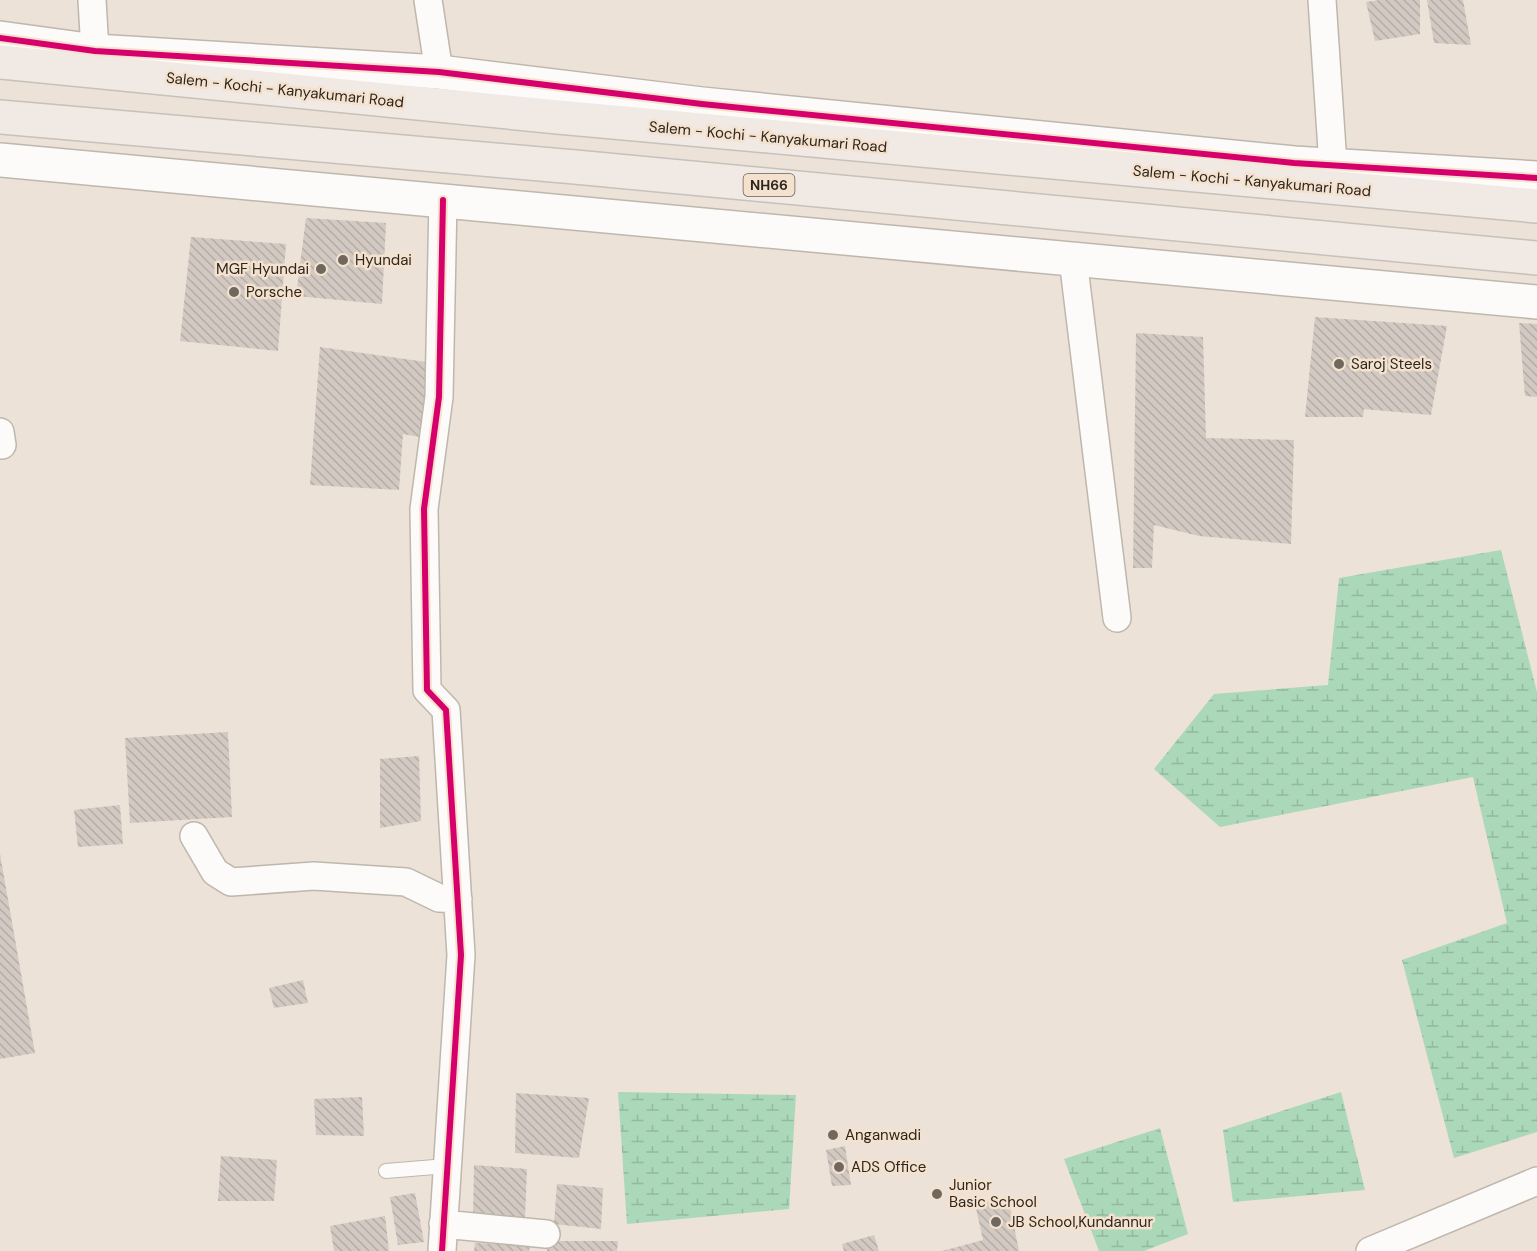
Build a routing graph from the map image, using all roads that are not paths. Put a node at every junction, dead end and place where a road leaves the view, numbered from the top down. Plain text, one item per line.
1 (92, 0) edge
2 (428, 0) edge
3 (1322, 0) edge
4 (0, 38) edge
5 (92, 61) junction
6 (0, 62) edge
7 (439, 72) junction
8 (0, 117) edge
9 (0, 160) edge
10 (1333, 165) junction
11 (1537, 178) edge
12 (443, 200) junction
13 (1537, 206) edge
14 (1537, 258) edge
15 (1073, 259) junction
16 (1537, 302) edge
17 (1117, 618) dead end
18 (194, 836) dead end
19 (458, 899) junction
20 (447, 1166) junction
21 (386, 1171) dead end
22 (1537, 1181) edge
23 (443, 1224) junction
24 (546, 1234) dead end
25 (1406, 1244) edge
26 (441, 1251) edge
27 (1370, 1251) edge

1 - 5 street
2 - 7 street
3 - 10 street
4 - 5 street
5 - 6 highway, Salem - Kochi - Kanyakumari Road
5 - 7 street
5 - 13 highway, Salem - Kochi - Kanyakumari Road
7 - 10 street
8 - 14 highway, NH66
9 - 12 street
10 - 11 street
12 - 15 street
12 - 19 street
15 - 16 street
15 - 17 street
18 - 19 street
19 - 20 street
20 - 21 lane
20 - 23 street
22 - 25 street
23 - 24 street
23 - 26 street
25 - 27 street

